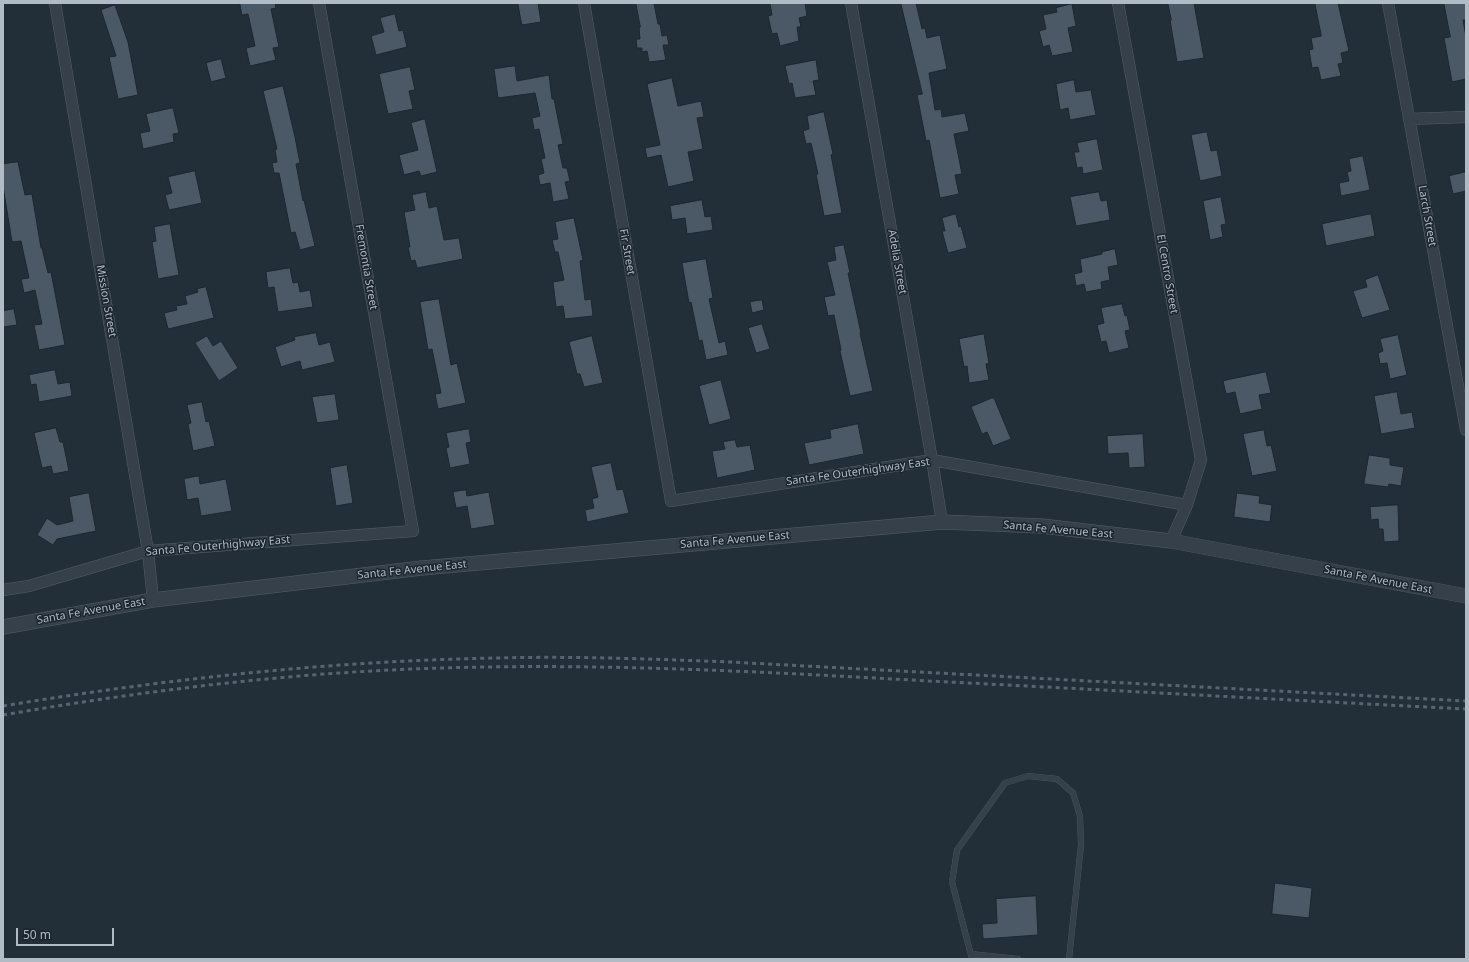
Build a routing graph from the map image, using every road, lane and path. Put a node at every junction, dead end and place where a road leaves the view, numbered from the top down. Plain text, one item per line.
1 (55, 3) edge
2 (320, 3) edge
3 (584, 3) edge
4 (851, 3) edge
5 (1118, 3) edge
6 (1388, 3) edge
7 (1466, 117) edge
8 (1409, 119) junction
9 (1466, 430) edge
10 (932, 460) junction
11 (671, 501) joint
12 (1187, 505) junction
13 (942, 522) junction
14 (413, 531) joint
15 (1172, 541) junction
16 (148, 551) junction
17 (3, 590) edge
18 (1466, 596) edge
19 (153, 600) junction
20 (3, 627) edge
21 (971, 957) edge
22 (1018, 959) edge
23 (1069, 959) edge

1 - 16 street, Mission Street
2 - 14 street, Fremontia Street
3 - 11 street, Fir Street
4 - 10 street, Adelia Street
5 - 12 street, El Centro Street
6 - 8 street, Larch Street
7 - 8 street
8 - 9 street, Larch Street
10 - 11 street, Santa Fe Outerhighway East
10 - 12 street, Santa Fe Outerhighway East
10 - 13 street, Adelia Street
12 - 15 street, El Centro Street
13 - 15 street, Santa Fe Avenue East
13 - 19 street, Santa Fe Avenue East
14 - 16 street, Santa Fe Outerhighway East
15 - 18 street, Santa Fe Avenue East
16 - 17 street, Santa Fe Outerhighway East
16 - 19 street, Mission Street
19 - 20 street, Santa Fe Avenue East
21 - 22 lane
21 - 23 lane

